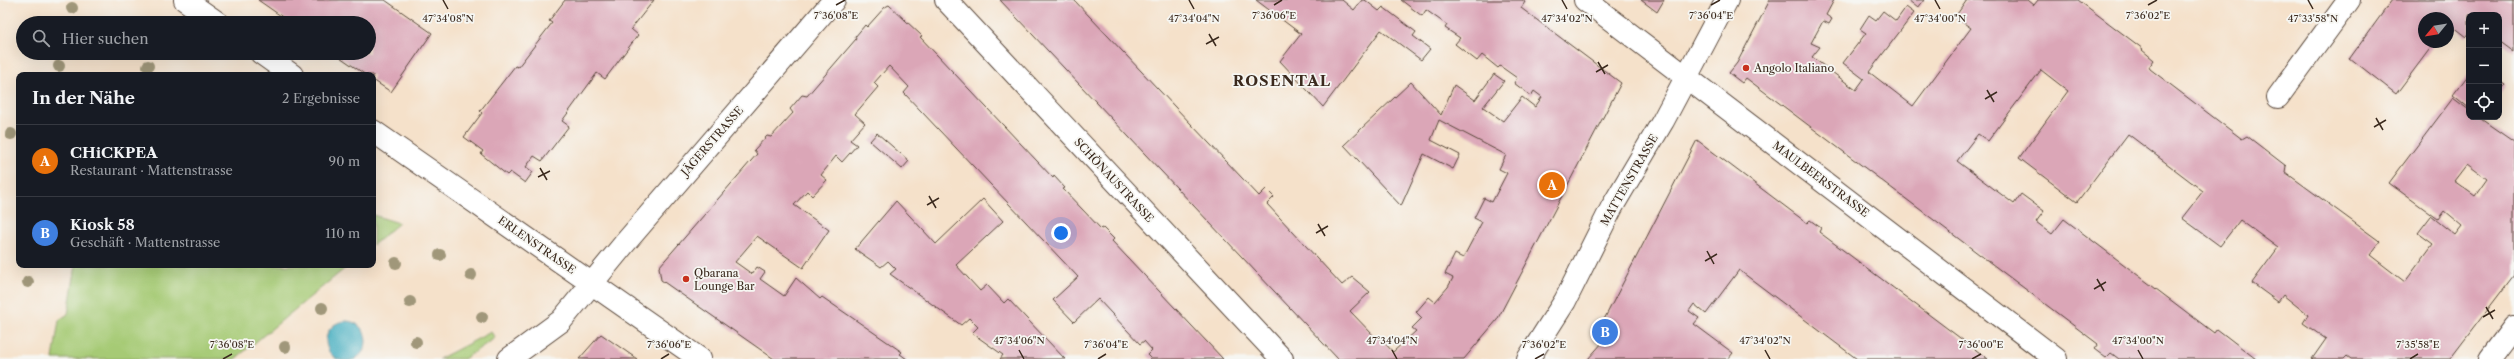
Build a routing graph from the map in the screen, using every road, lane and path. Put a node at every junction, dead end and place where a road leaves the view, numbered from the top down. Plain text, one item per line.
1 (185, 0) edge
2 (834, 0) edge
3 (946, 0) edge
4 (1585, 0) edge
5 (1727, 0) edge
6 (2348, 0) edge
7 (208, 16) edge
8 (271, 60) edge
9 (288, 72) edge
10 (1685, 75) junction
11 (2278, 97) dead end
12 (376, 133) edge
13 (592, 283) junction
14 (2514, 327) edge
15 (509, 359) edge
16 (700, 359) edge
17 (1282, 359) edge
18 (1528, 359) edge
19 (2056, 359) edge
20 (2490, 359) edge

1 - 7 street
2 - 13 street, JÄGERSTRASSE
3 - 17 street, SCHÖNAUSTRASSE
4 - 10 street, MAULBEERSTRASSE
5 - 10 street, MATTENSTRASSE
6 - 11 street
8 - 9 street
10 - 18 street, MATTENSTRASSE
10 - 19 street, MAULBEERSTRASSE
12 - 13 street, ERLENSTRASSE
13 - 15 street, JÄGERSTRASSE
13 - 16 street, ERLENSTRASSE
14 - 20 street

